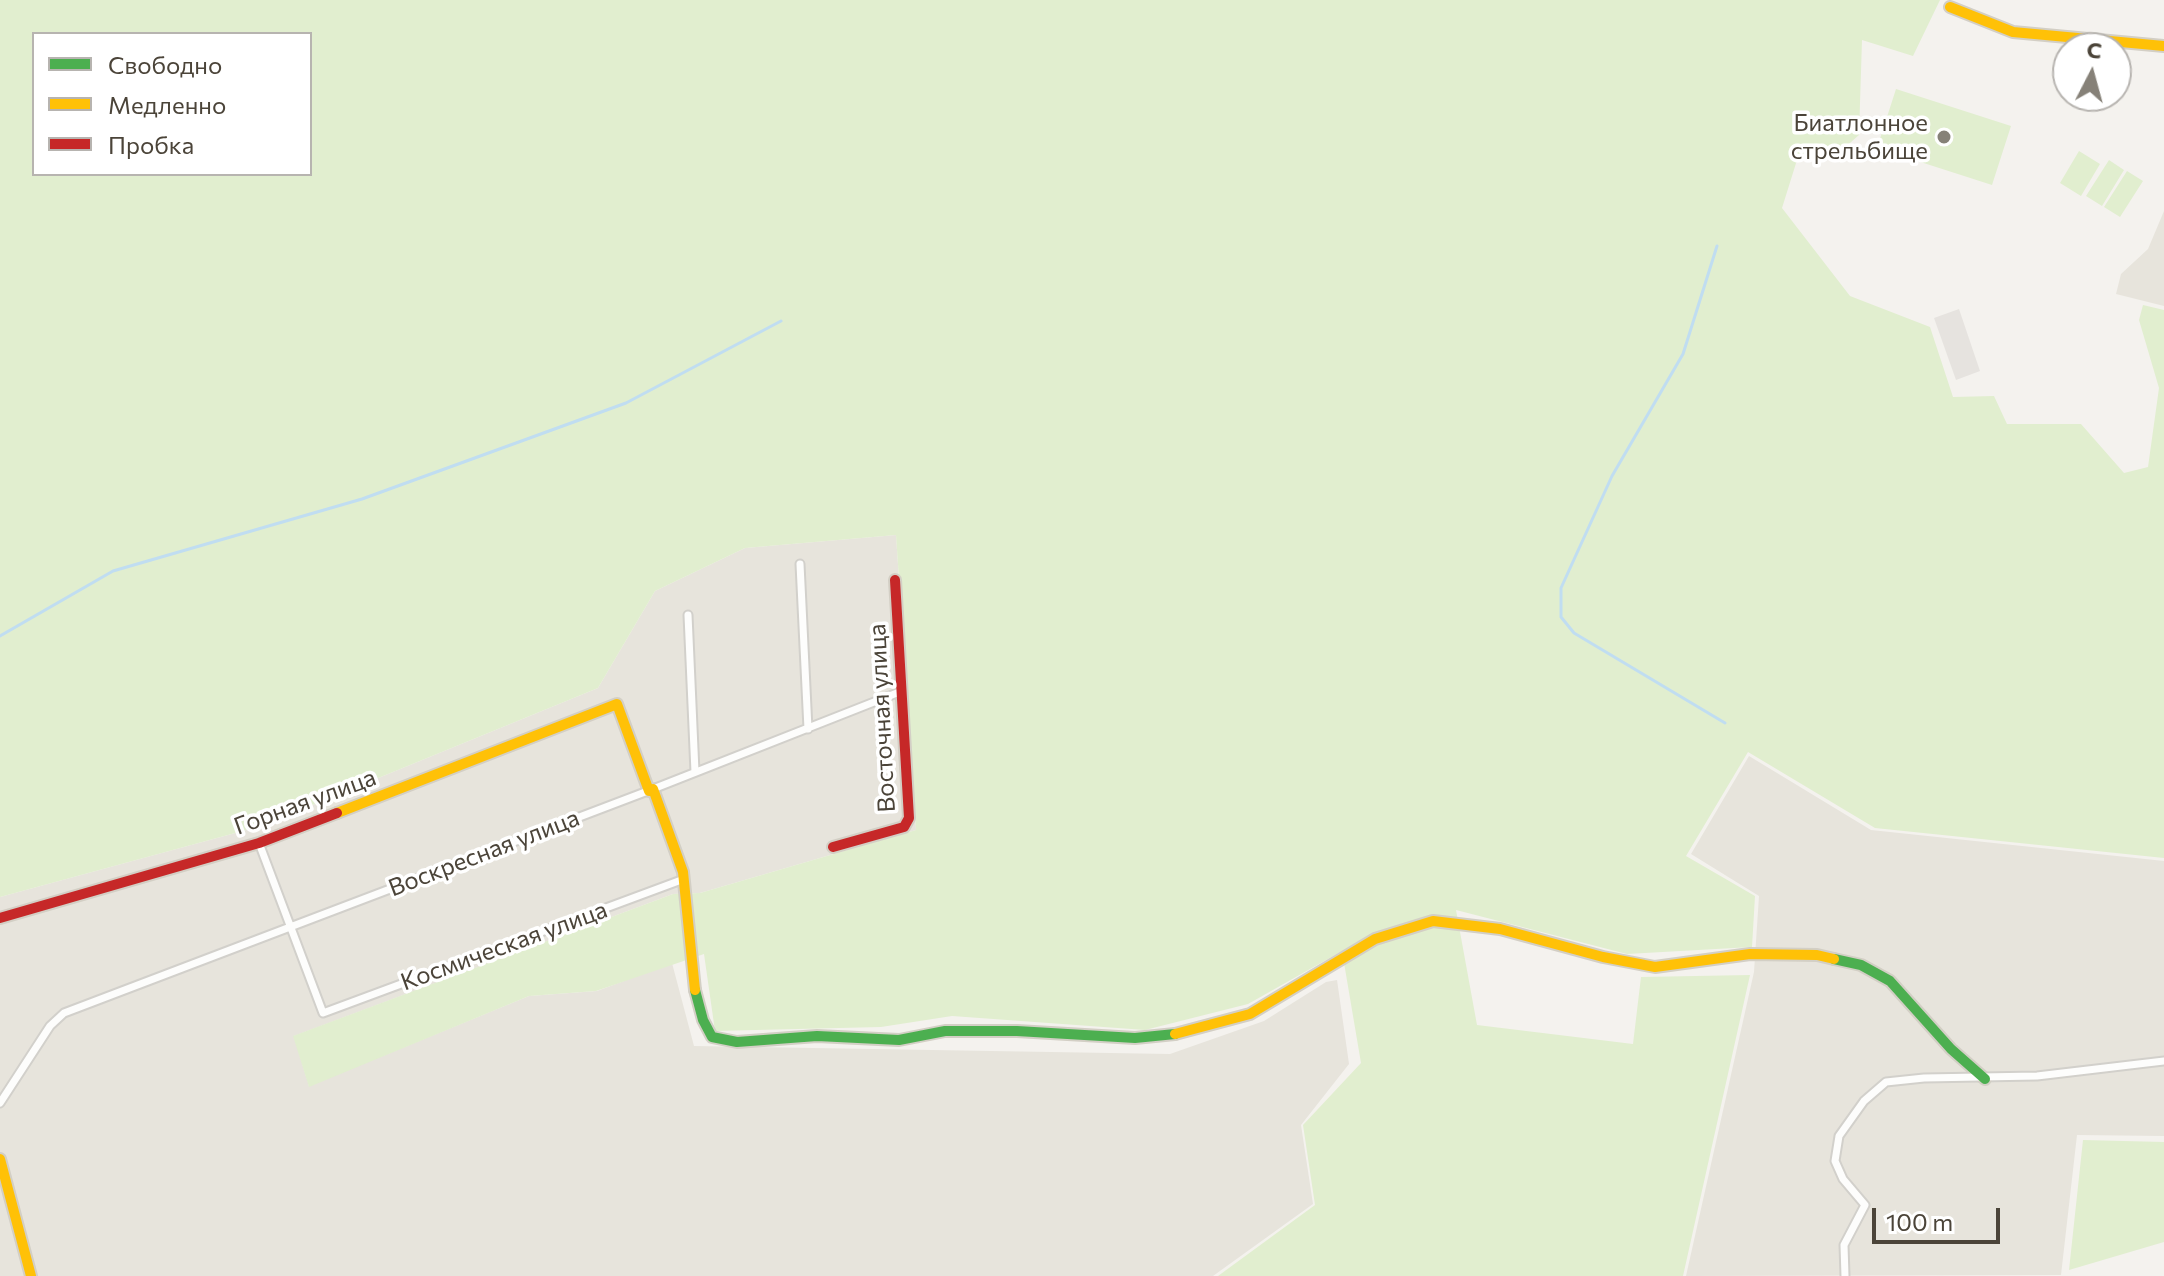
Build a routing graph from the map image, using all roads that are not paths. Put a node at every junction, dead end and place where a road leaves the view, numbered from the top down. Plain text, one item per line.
1 (1950, 7) dead end
2 (2164, 46) edge
3 (800, 564) dead end
4 (895, 580) dead end
5 (688, 615) dead end
6 (902, 691) junction
7 (808, 729) junction
8 (695, 772) junction
9 (651, 790) junction
10 (259, 843) junction
11 (833, 847) dead end
12 (684, 879) junction
13 (0, 918) edge
14 (289, 927) junction
15 (2164, 1061) edge
16 (1985, 1079) junction
17 (0, 1103) edge
18 (0, 1159) edge
19 (31, 1276) edge
20 (1845, 1276) edge

1 - 2 street
3 - 7 street
4 - 6 street, Восточная улица
5 - 8 street
6 - 7 street, Воскресная улица
6 - 11 street, Восточная улица
7 - 8 street, Воскресная улица
8 - 9 street, Воскресная улица
9 - 10 street, Горная улица
9 - 12 street
9 - 14 street, Воскресная улица
10 - 13 street, Горная улица
10 - 14 street
12 - 14 street, Космическая улица
12 - 16 street
14 - 17 street, Воскресная улица
15 - 16 street
16 - 20 street
18 - 19 street

